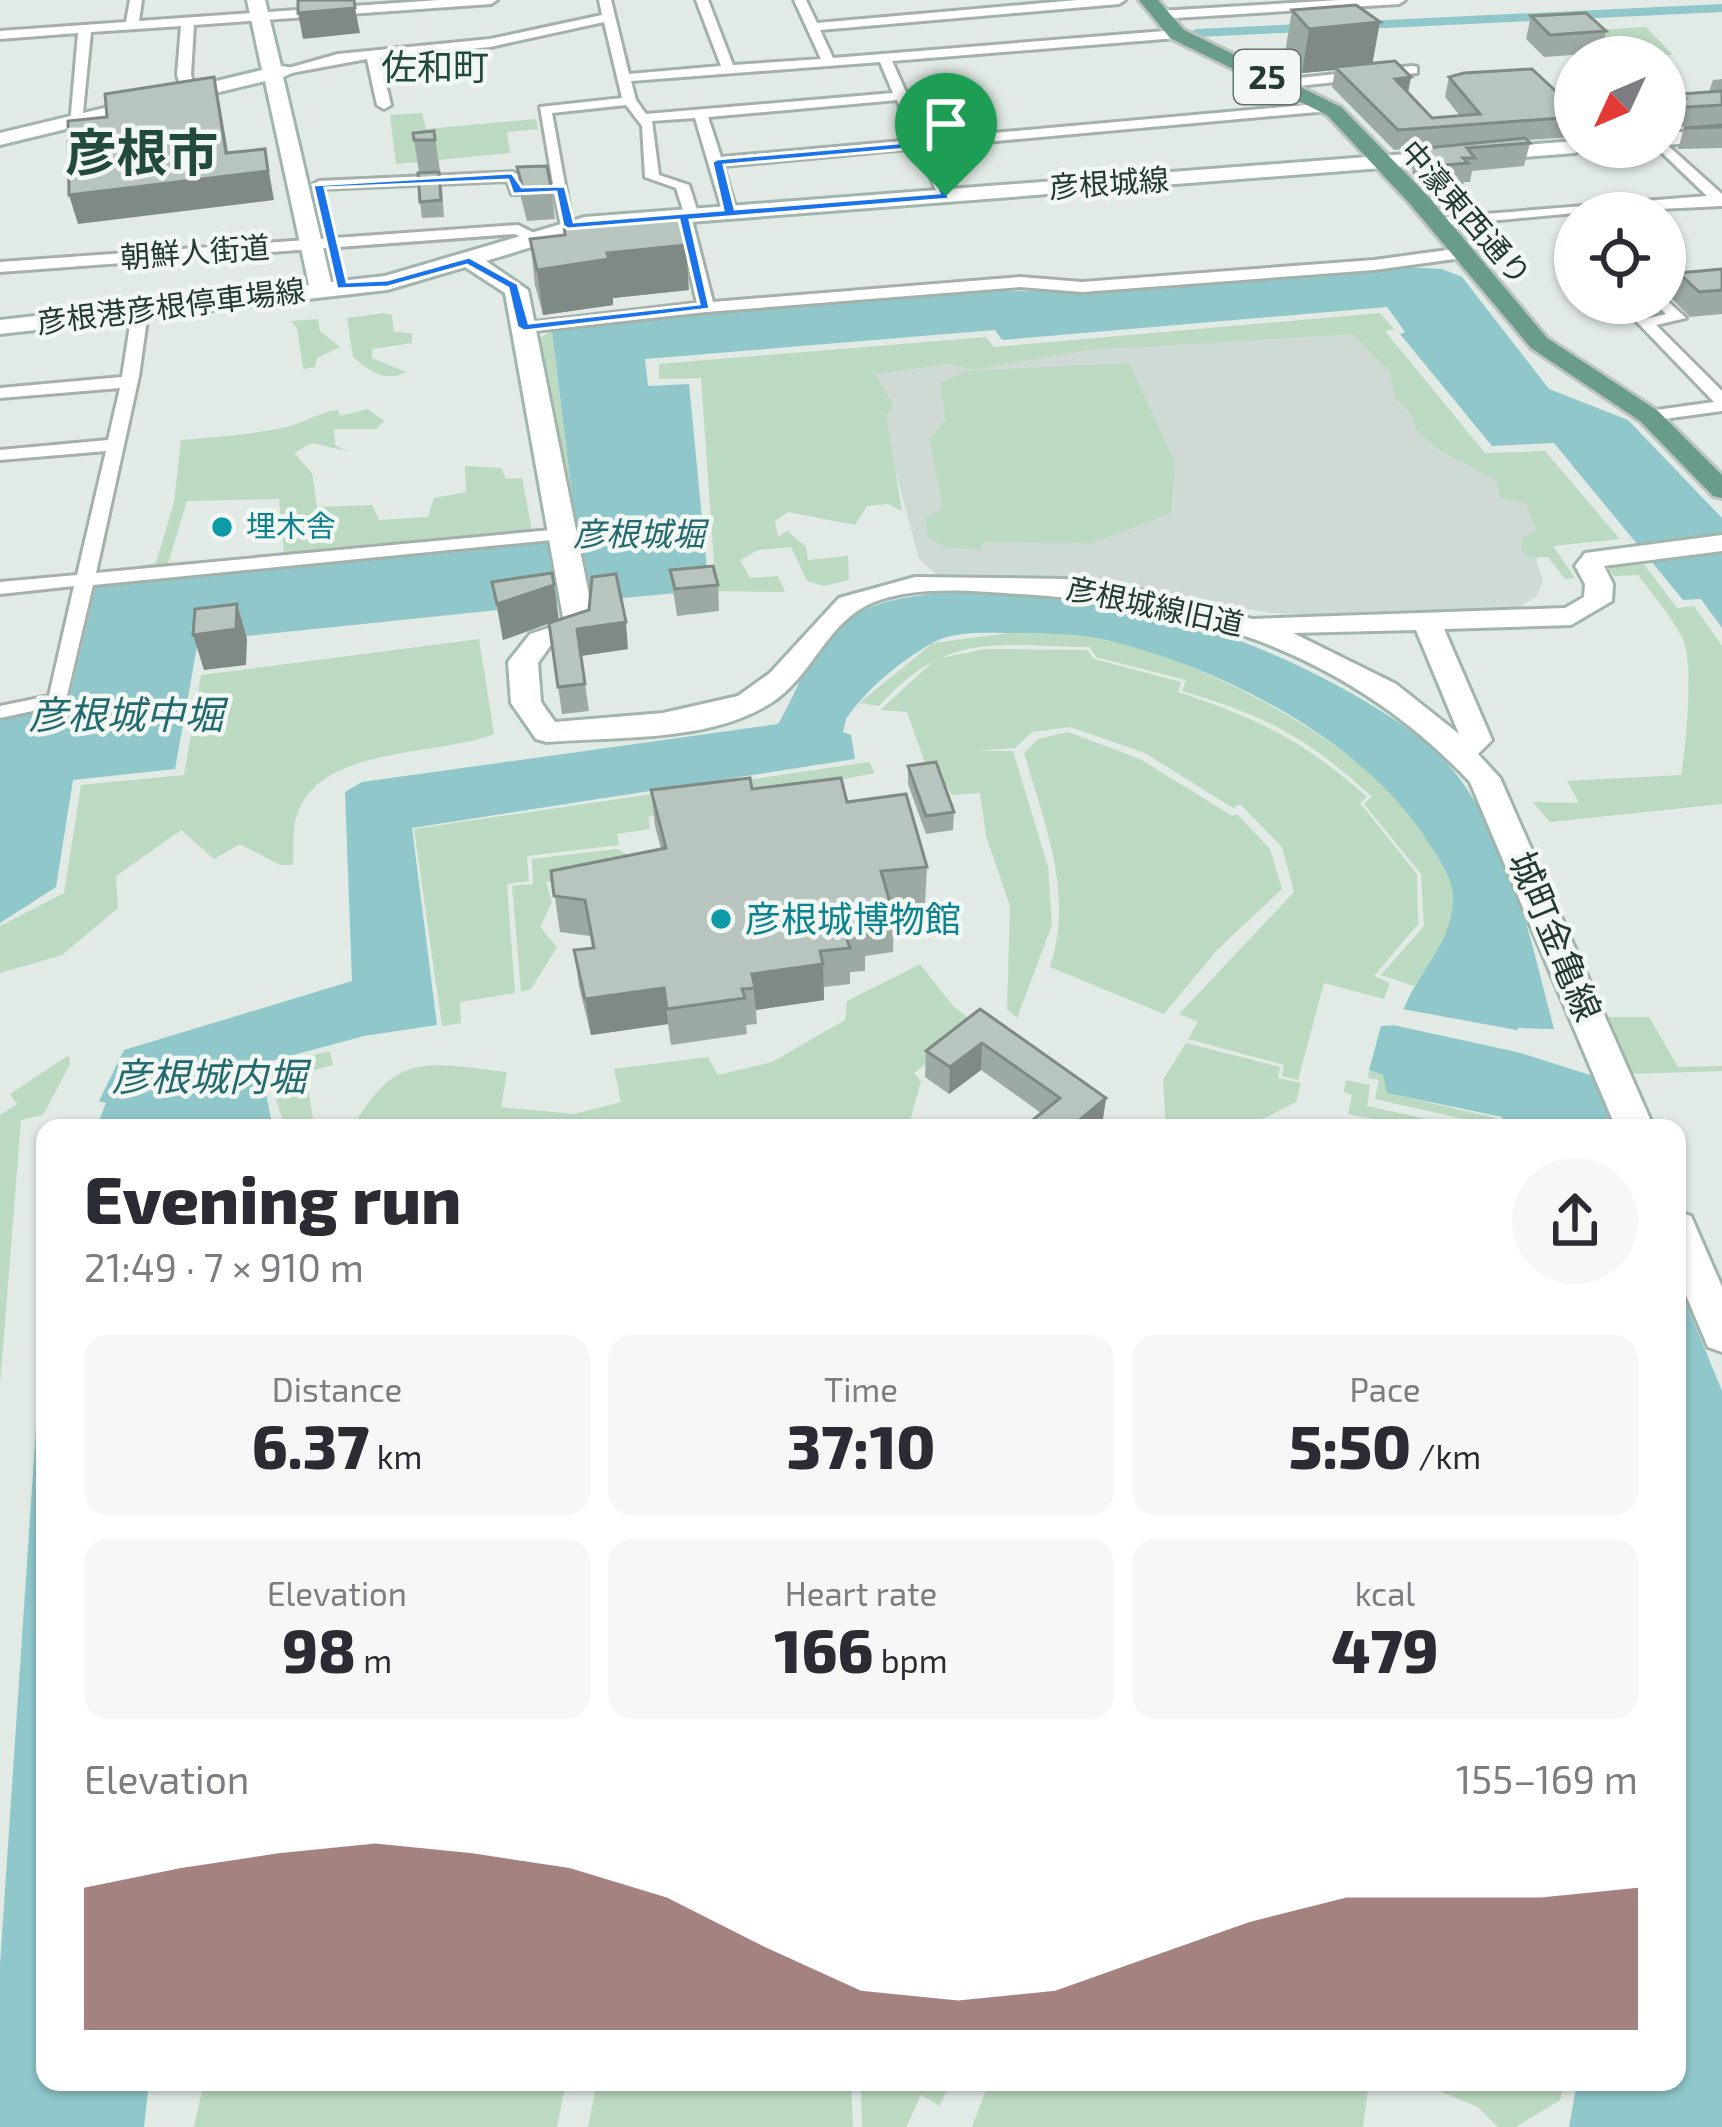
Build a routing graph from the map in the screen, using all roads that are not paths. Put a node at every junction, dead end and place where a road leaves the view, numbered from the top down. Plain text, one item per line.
1 (136, 0) edge
2 (491, 0) edge
3 (605, 0) edge
4 (702, 0) edge
5 (800, 0) edge
6 (1119, 0) edge
7 (1399, 0) edge
8 (1088, 1) edge
9 (376, 4) edge
10 (267, 8) edge
11 (1154, 8) edge
12 (610, 17) junction
13 (188, 21) junction
14 (132, 25) junction
15 (813, 27) junction
16 (85, 29) junction
17 (1177, 34) junction
18 (0, 35) edge
19 (373, 56) junction
20 (885, 59) junction
21 (829, 63) junction
22 (1412, 70) edge
23 (282, 71) junction
24 (729, 71) junction
25 (626, 78) junction
26 (1280, 83) junction
27 (190, 94) junction
28 (900, 96) junction
29 (629, 100) junction
30 (385, 105) dead end
31 (1328, 107) junction
32 (701, 114) junction
33 (645, 118) junction
34 (76, 122) junction
35 (1722, 135) edge
36 (0, 139) edge
37 (1686, 140) edge
38 (921, 144) junction
39 (1554, 149) edge
40 (717, 162) junction
41 (1382, 162) junction
42 (1686, 165) edge
43 (319, 185) junction
44 (561, 188) junction
45 (946, 196) junction
46 (1721, 200) edge
47 (1686, 203) edge
48 (730, 213) junction
49 (1554, 214) edge
50 (688, 216) junction
51 (1436, 222) junction
52 (568, 226) junction
53 (531, 237) junction
54 (322, 244) junction
55 (1462, 253) junction
56 (469, 260) junction
57 (0, 267) edge
58 (331, 287) junction
59 (706, 307) junction
60 (140, 312) junction
61 (1647, 324) edge
62 (524, 327) junction
63 (0, 328) edge
64 (127, 382) junction
65 (0, 393) edge
66 (1722, 403) edge
67 (1649, 416) junction
68 (114, 445) junction
69 (0, 455) edge
70 (1722, 490) edge
71 (562, 534) junction
72 (1722, 543) edge
73 (88, 580) junction
74 (0, 588) edge
75 (1427, 622) junction
76 (1254, 626) junction
77 (0, 712) edge
78 (1462, 751) junction
79 (1632, 1119) edge
80 (1686, 1249) edge
81 (1722, 1335) edge

1 - 14 street
2 - 9 street
3 - 12 street
4 - 24 street
5 - 15 street
6 - 8 street
7 - 11 street
8 - 15 street
9 - 10 street
10 - 13 street
10 - 23 street
11 - 17 main road, 中濠東西通り / 25
12 - 19 street
12 - 25 street
13 - 14 street
13 - 27 street
14 - 16 street
15 - 21 street
16 - 18 street
16 - 34 street
17 - 20 street
17 - 26 main road, 中濠東西通り / 25
19 - 23 street
19 - 30 street
20 - 21 street
20 - 28 street
21 - 24 street
22 - 26 street
23 - 27 street
23 - 43 street
23 - 54 street
24 - 25 street
25 - 29 street
26 - 31 main road, 中濠東西通り / 25
27 - 34 street
28 - 32 street
28 - 38 street
29 - 33 street
29 - 44 street
31 - 38 street
31 - 41 main road, 中濠東西通り / 25
32 - 33 street
32 - 40 street
33 - 50 street
34 - 36 street
35 - 37 street
38 - 40 street
38 - 45 street
39 - 41 street
40 - 48 street
41 - 45 street, 彦根城線
41 - 51 main road, 中濠東西通り / 25
42 - 46 street
43 - 44 street
43 - 54 street
44 - 52 street
45 - 48 street, 彦根城線
46 - 47 street
48 - 50 street, 彦根城線
49 - 51 street
50 - 52 street, 彦根城線
50 - 59 street
51 - 55 main road, 中濠東西通り / 25
52 - 53 street, 彦根城線
53 - 54 street, 朝鮮人街道
53 - 56 street, 彦根城線
54 - 57 street, 朝鮮人街道
54 - 58 street
55 - 59 street
55 - 67 main road, 中濠東西通り / 25
56 - 58 street, 彦根城線
56 - 62 street, 彦根城線旧道
58 - 60 street, 彦根港彦根停車場線
59 - 62 street
60 - 63 street, 彦根港彦根停車場線
60 - 64 street
61 - 66 street
62 - 71 street, 彦根城線旧道
64 - 65 street
64 - 68 street
66 - 67 street
67 - 70 main road, 中濠東西通り / 25
68 - 69 street
68 - 73 street
71 - 73 street
71 - 76 street, 彦根城線旧道
72 - 75 street
73 - 74 street
73 - 77 street
75 - 76 street
75 - 78 street
76 - 78 street, 彦根城線旧道
78 - 79 street, 城町金亀線
80 - 81 street

